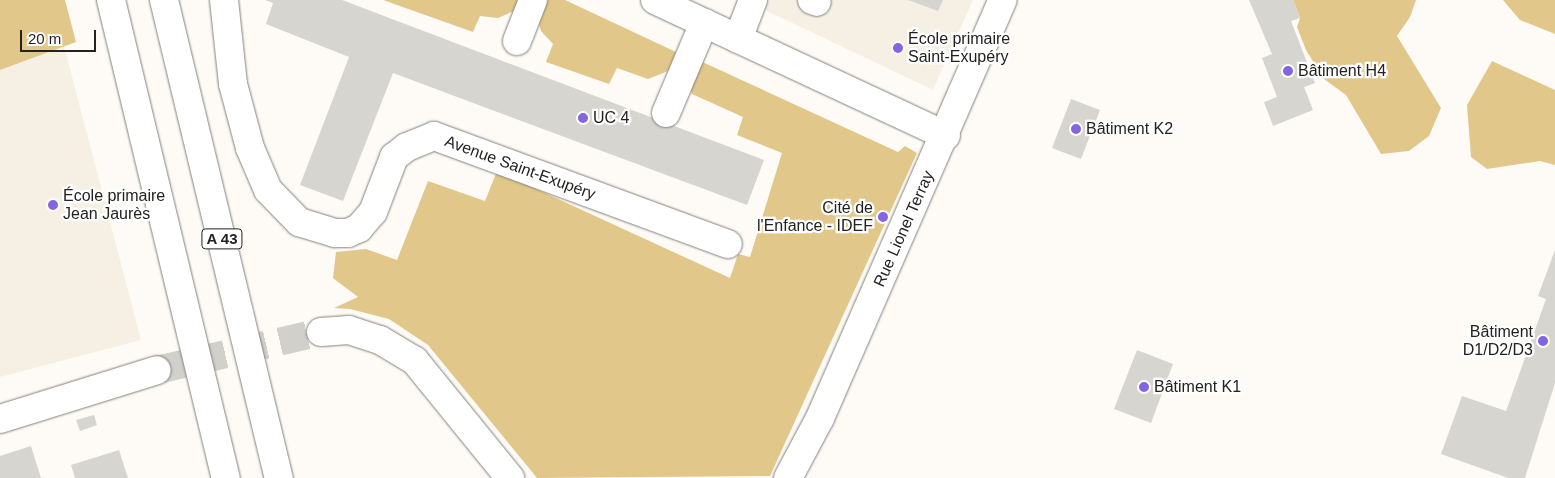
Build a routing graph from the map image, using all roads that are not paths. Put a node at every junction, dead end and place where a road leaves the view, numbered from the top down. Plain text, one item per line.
1 (111, 0) edge
2 (164, 0) edge
3 (224, 0) edge
4 (533, 0) edge
5 (655, 0) edge
6 (753, 0) edge
7 (1003, 0) edge
8 (704, 23) junction
9 (738, 39) junction
10 (517, 41) dead end
11 (666, 113) dead end
12 (946, 136) junction
13 (728, 244) dead end
14 (321, 332) tunnel mouth
15 (157, 370) tunnel mouth
16 (0, 419) edge
17 (795, 470) edge
18 (226, 478) edge
19 (279, 478) edge
20 (510, 478) edge

1 - 18 main road
2 - 19 main road, A 43
3 - 13 main road, Avenue Saint-Exupéry
4 - 10 main road
5 - 8 main road
6 - 9 main road
7 - 12 main road, Rue Lionel Terray
8 - 9 main road
8 - 11 main road
9 - 12 main road
12 - 17 main road, Rue Lionel Terray
14 - 20 main road
15 - 16 main road

